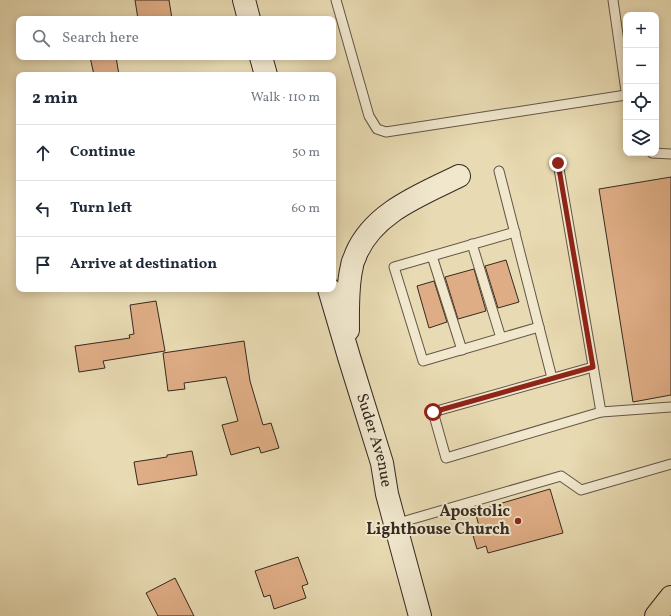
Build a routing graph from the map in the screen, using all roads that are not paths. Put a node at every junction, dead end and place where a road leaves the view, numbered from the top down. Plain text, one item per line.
1 (244, 0) edge
2 (336, 0) edge
3 (613, 0) edge
4 (248, 16) edge
5 (262, 60) edge
6 (265, 72) edge
7 (625, 84) edge
8 (623, 95) edge
9 (659, 153) edge
10 (671, 154) edge
11 (558, 163) dead end
12 (499, 170) dead end
13 (459, 176) dead end
14 (515, 232) junction
15 (472, 244) junction
16 (432, 256) junction
17 (330, 292) edge
18 (539, 327) junction
19 (501, 338) junction
20 (462, 350) junction
21 (349, 357) junction
22 (593, 367) junction
23 (552, 378) junction
24 (671, 407) edge
25 (601, 412) junction
26 (671, 464) edge
27 (395, 524) junction
28 (671, 596) edge
29 (420, 616) edge
30 (656, 616) edge

1 - 4 street
2 - 8 lane
3 - 7 lane
5 - 6 street
9 - 10 lane
11 - 22 lane
12 - 14 lane
13 - 21 street
14 - 15 lane
14 - 18 lane
15 - 16 lane
15 - 19 lane
16 - 20 lane
16 - 20 lane
17 - 21 street, Suder Avenue
18 - 19 lane
18 - 23 lane
19 - 20 lane
21 - 27 street, Suder Avenue
22 - 23 lane
22 - 25 lane
23 - 25 lane
24 - 25 lane
26 - 27 lane
27 - 29 street, Suder Avenue
28 - 30 highway

